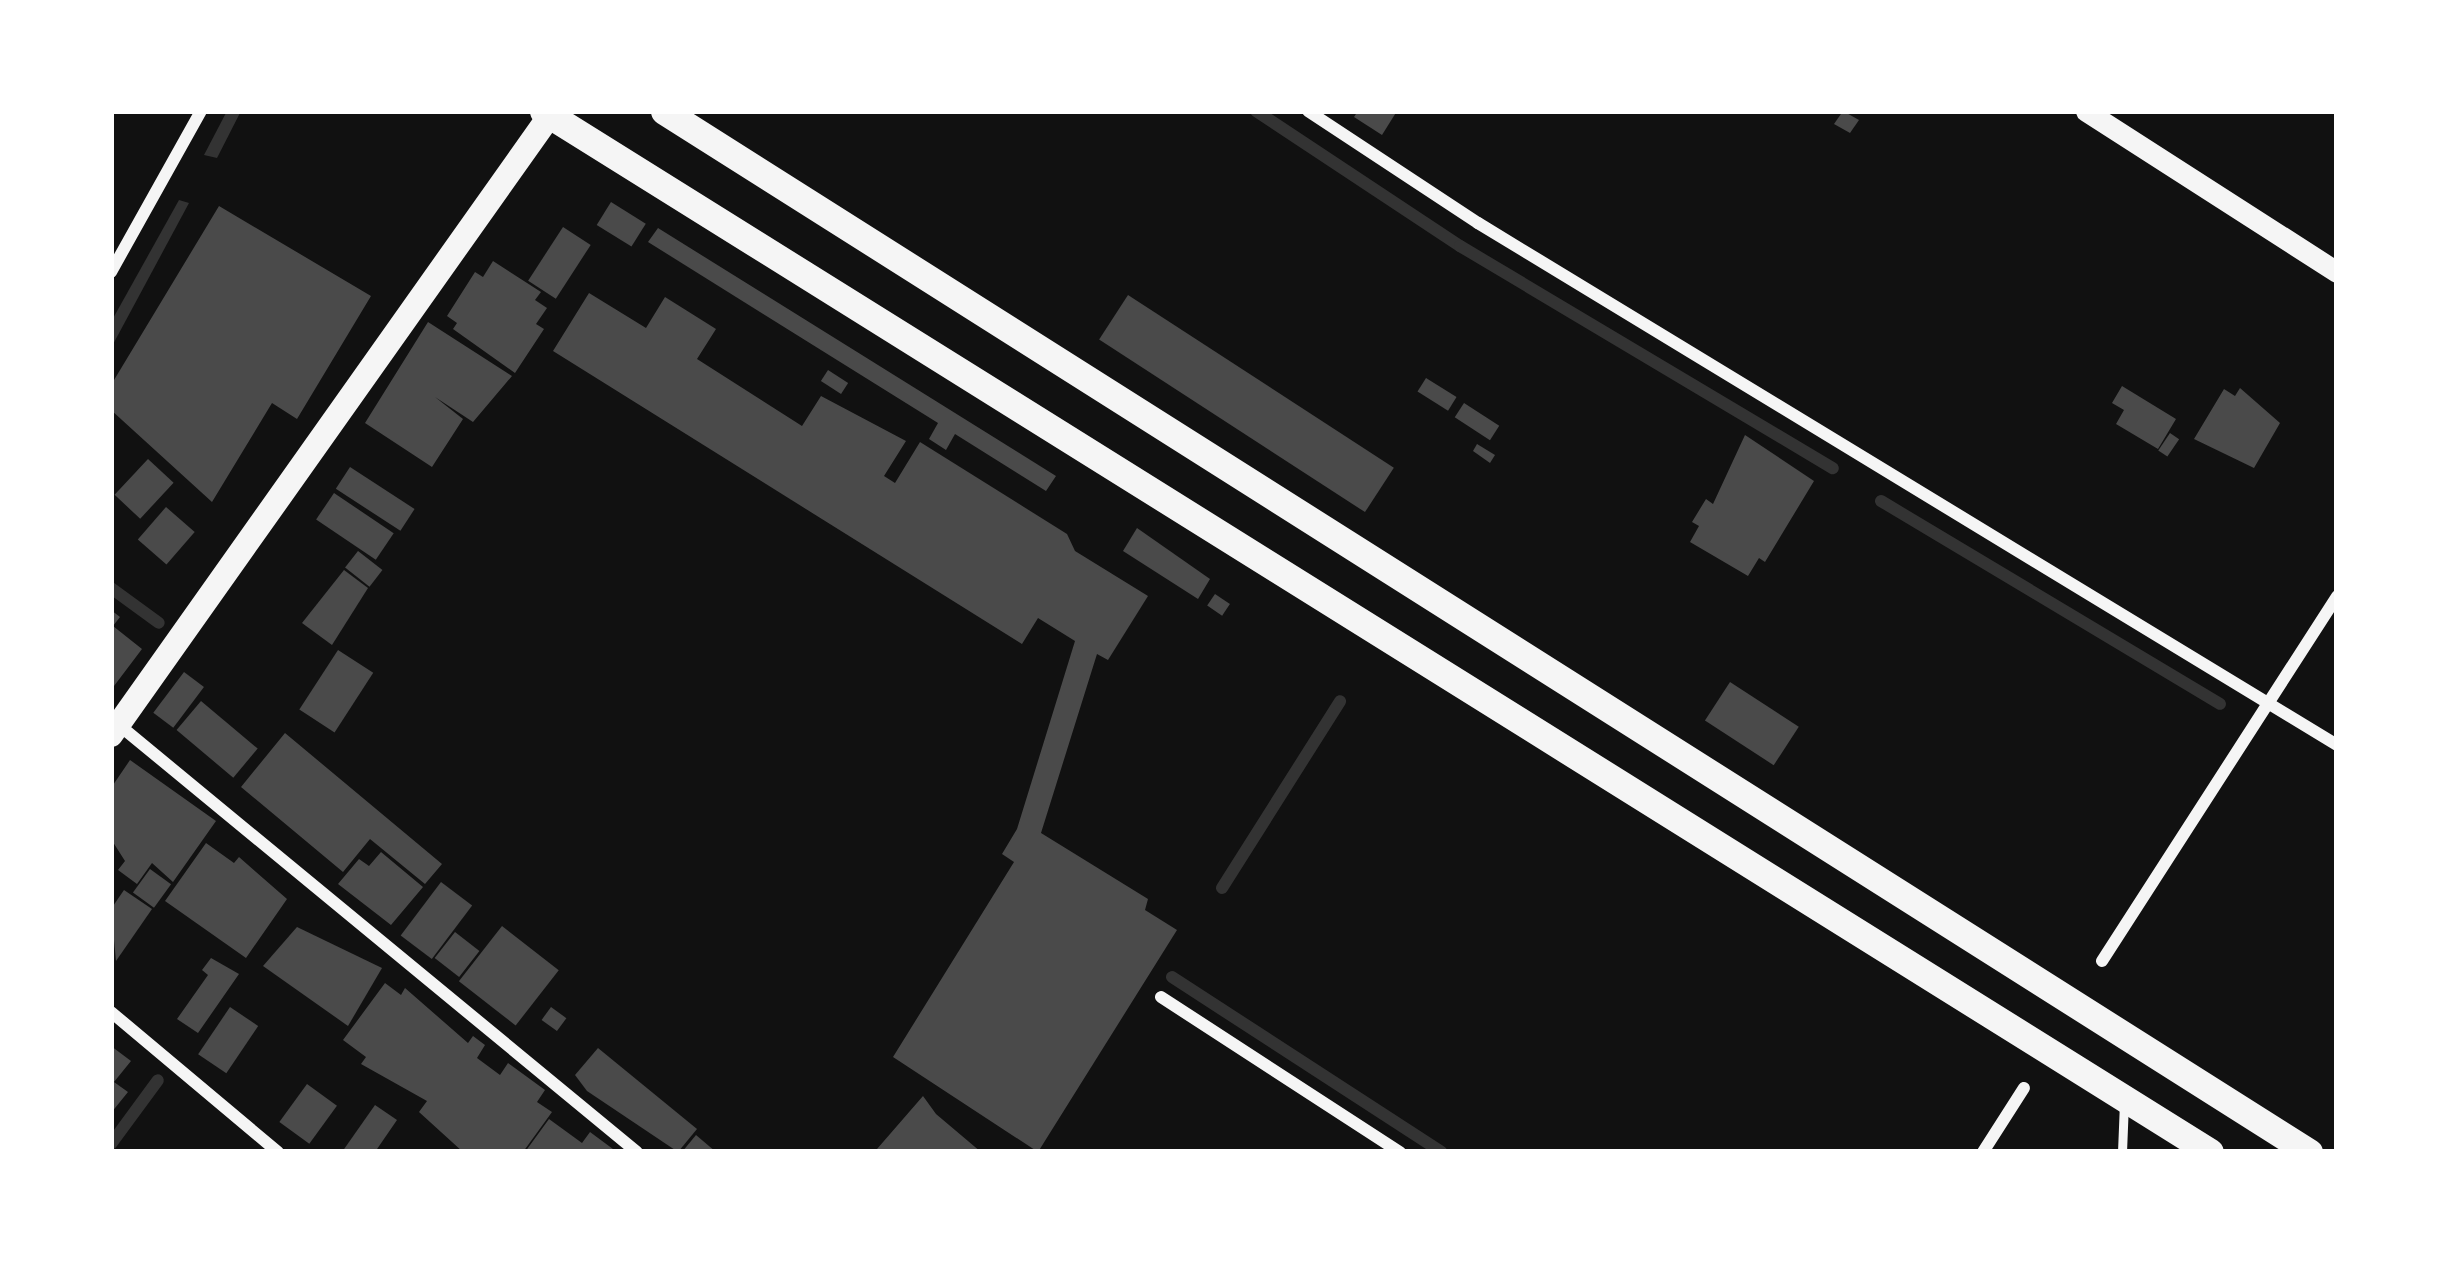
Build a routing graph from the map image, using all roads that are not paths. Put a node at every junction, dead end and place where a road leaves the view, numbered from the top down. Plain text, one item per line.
1 (202, 111) edge
2 (664, 111) edge
3 (1308, 111) edge
4 (2086, 111) edge
5 (549, 112) edge
6 (111, 272) edge
7 (2337, 272) edge
8 (2337, 596) edge
9 (2271, 703) junction
10 (113, 726) edge
11 (2337, 745) edge
12 (2102, 961) dead end
13 (1161, 997) dead end
14 (111, 1012) edge
15 (2024, 1088) dead end
16 (2125, 1099) junction
17 (278, 1152) edge
18 (637, 1152) edge
19 (1400, 1152) edge
20 (1983, 1152) edge
21 (2122, 1152) edge
22 (2210, 1152) edge
23 (2309, 1152) edge

1 - 6 street
2 - 23 highway
3 - 9 street
4 - 7 street
5 - 10 main road
5 - 16 highway
8 - 9 street
9 - 11 street
9 - 12 street
10 - 18 street
13 - 19 street
14 - 17 street
15 - 20 street
16 - 21 lane
16 - 22 highway

